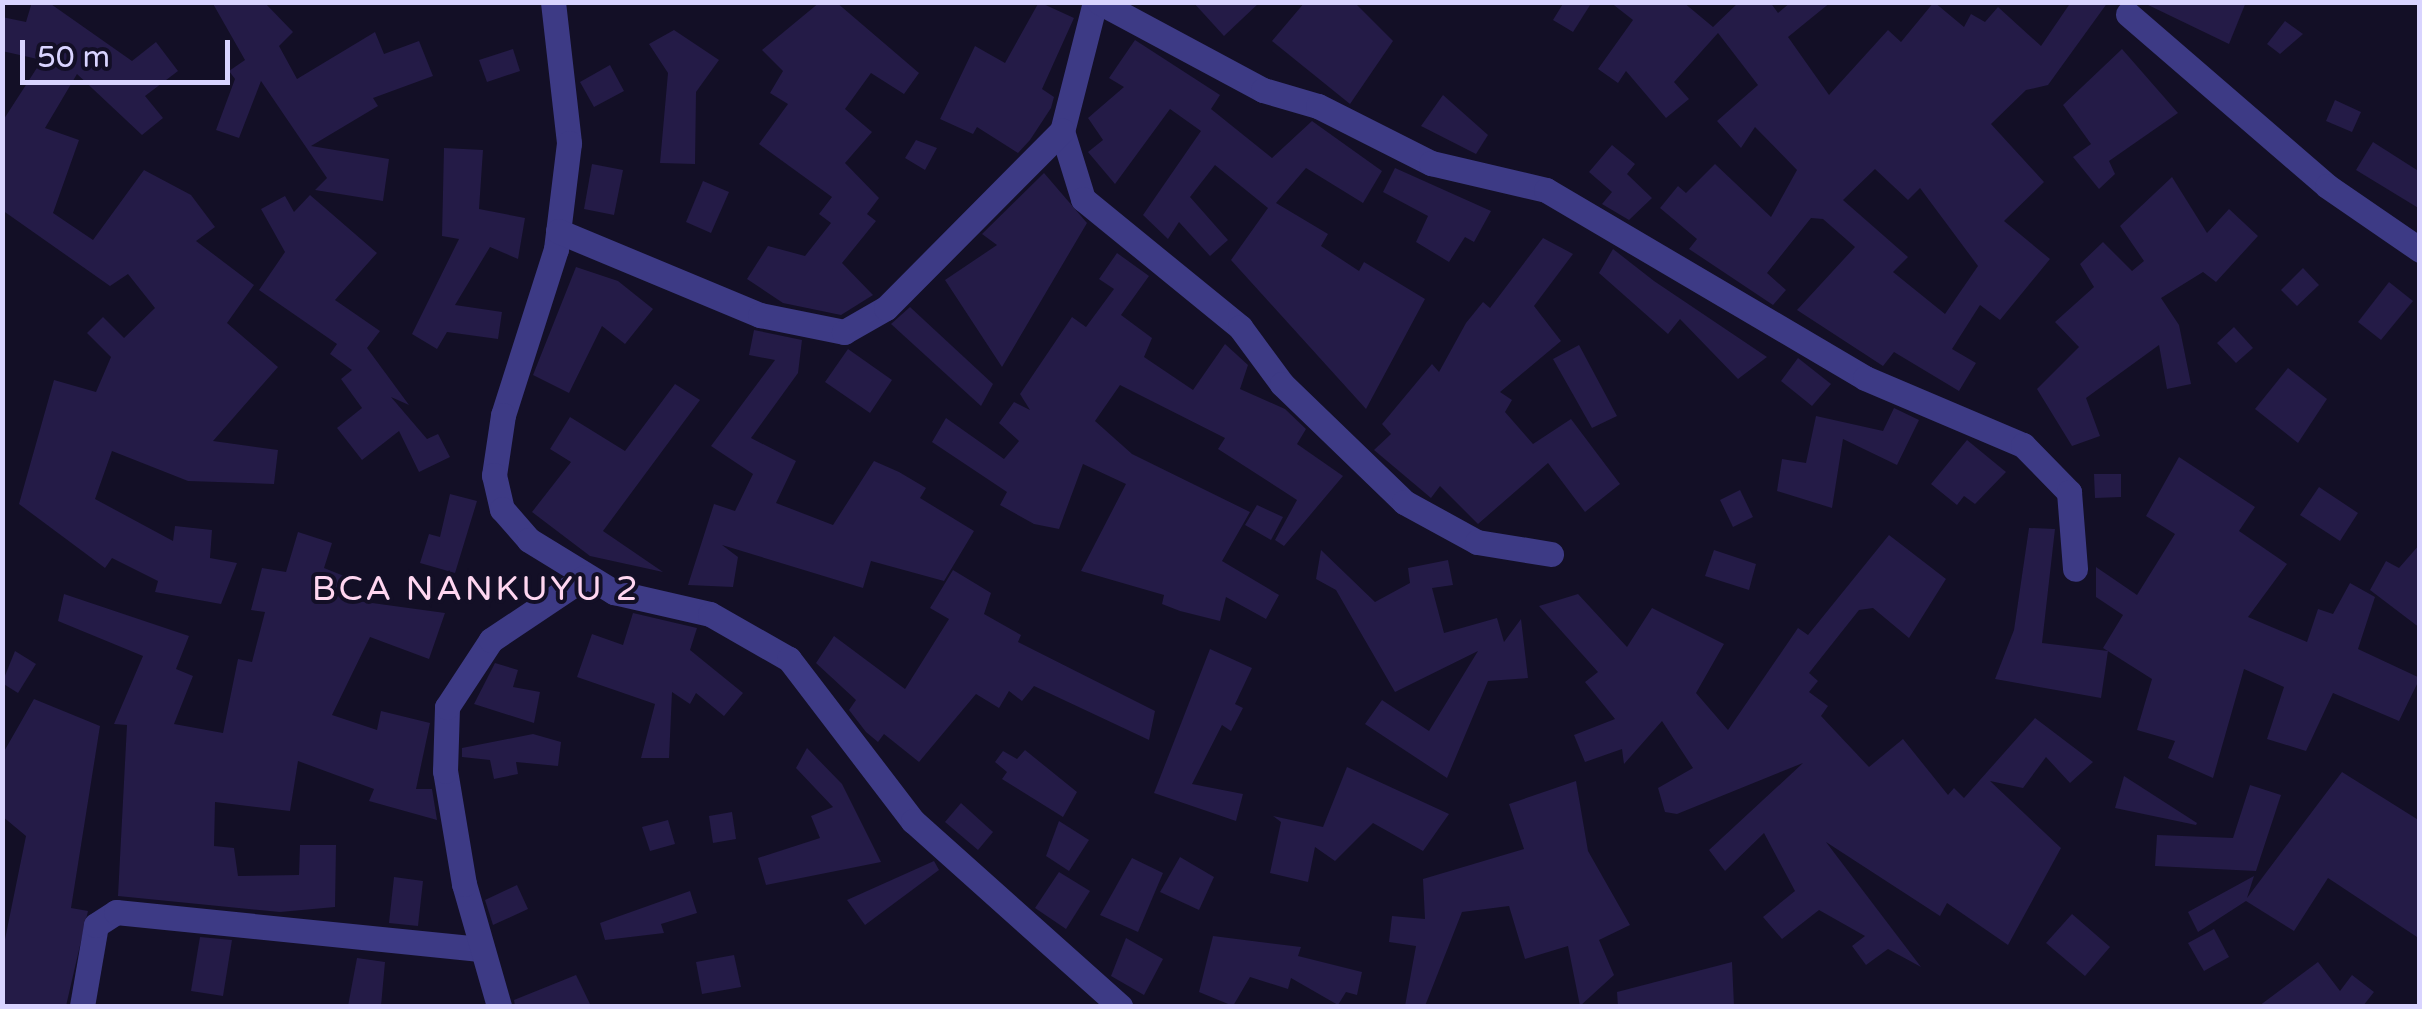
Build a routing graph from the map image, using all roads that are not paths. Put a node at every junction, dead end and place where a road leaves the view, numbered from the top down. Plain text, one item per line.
1 (553, 2) edge
2 (1097, 2) edge
3 (2128, 14) dead end
4 (1062, 131) junction
5 (558, 231) junction
6 (2420, 250) edge
7 (1551, 554) dead end
8 (2075, 570) dead end
9 (585, 576) junction
10 (480, 948) junction
11 (82, 1006) edge
12 (499, 1006) edge
13 (1120, 1006) edge

1 - 5 street
2 - 4 street
2 - 8 street
3 - 6 street
4 - 5 street
4 - 7 street
5 - 9 street
9 - 10 street
9 - 13 street
10 - 11 street
10 - 12 street

